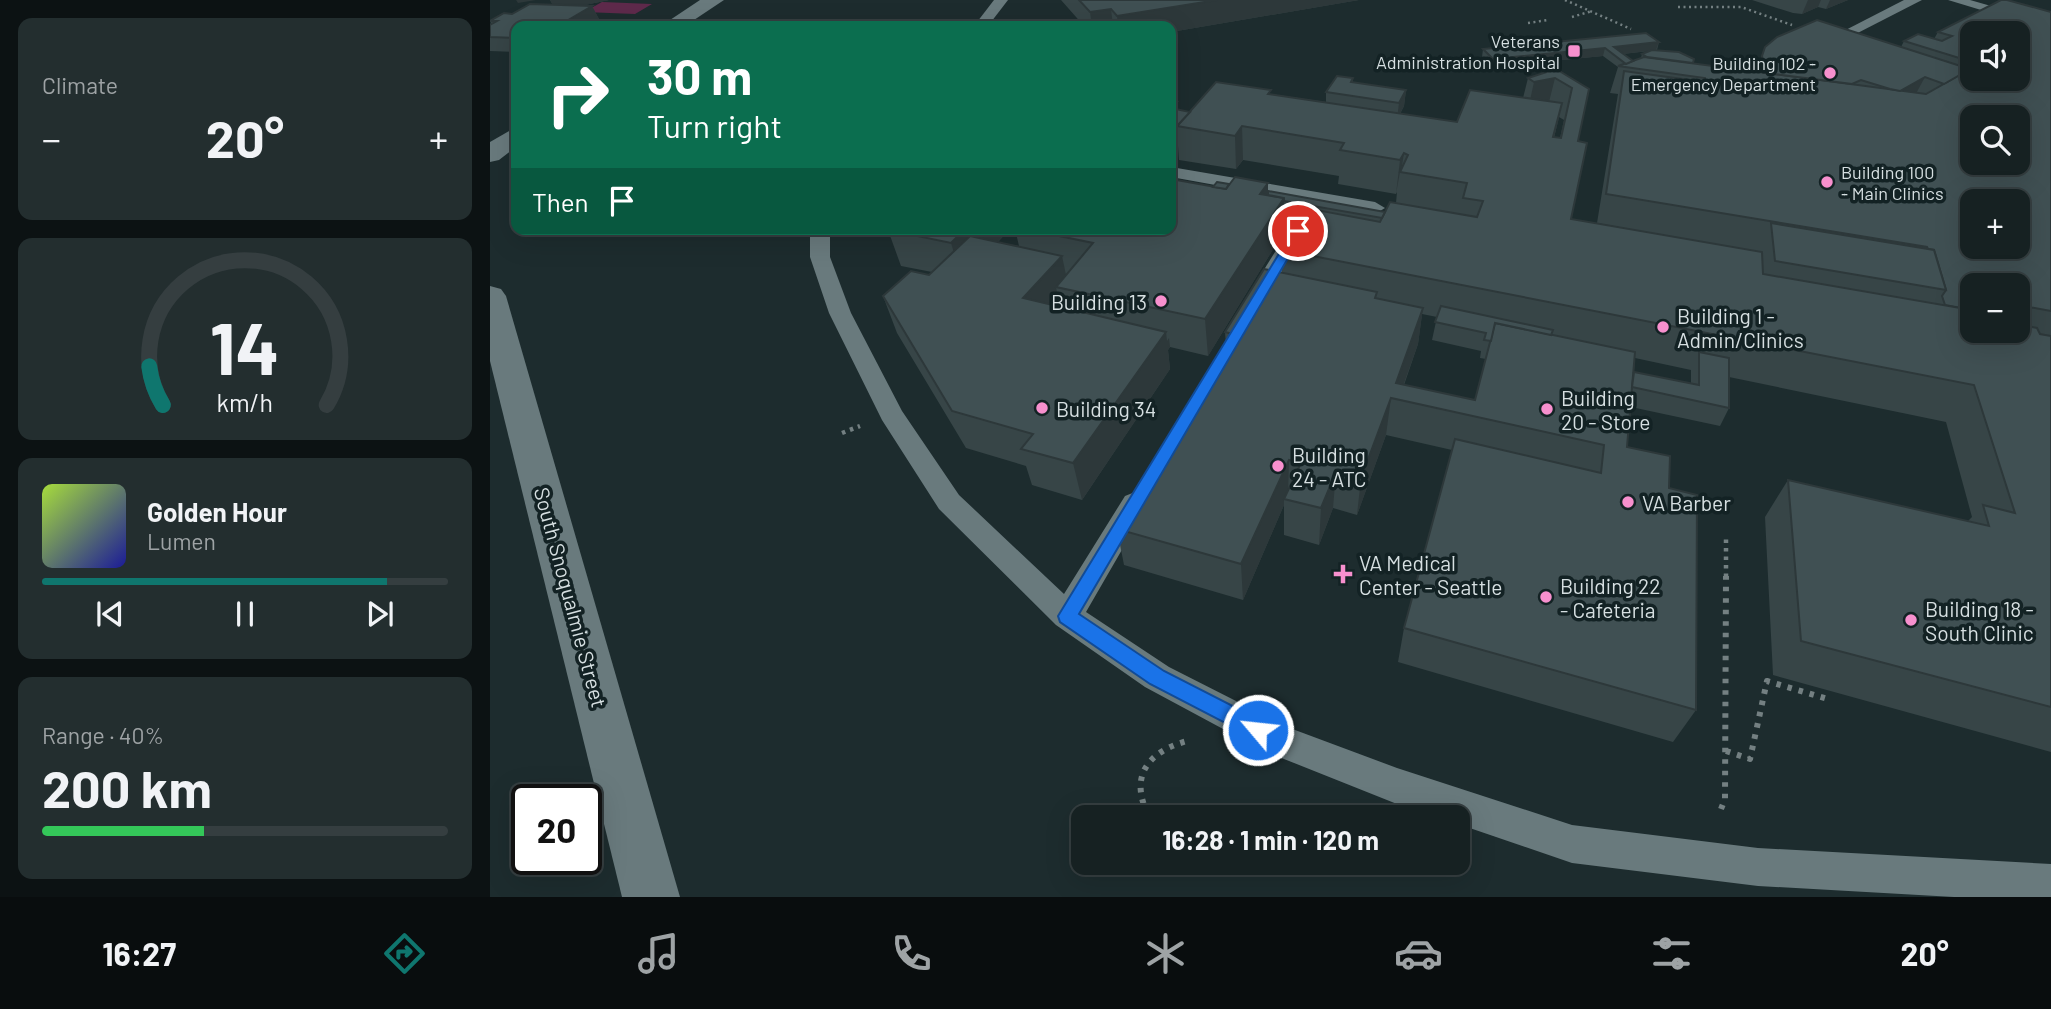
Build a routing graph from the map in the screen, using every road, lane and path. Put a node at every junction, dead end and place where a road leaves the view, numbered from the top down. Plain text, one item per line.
1 (714, 0) edge
2 (1001, 0) edge
3 (1565, 0) edge
4 (1915, 0) edge
5 (1955, 0) edge
6 (1678, 7) dead end
7 (1593, 11) junction
8 (1572, 17) dead end
9 (1548, 20) dead end
10 (684, 21) edge
11 (985, 21) edge
12 (1528, 23) dead end
13 (1793, 24) dead end
14 (2051, 27) edge
15 (1631, 29) dead end
16 (1839, 37) edge
17 (511, 139) edge
18 (490, 154) edge
19 (1176, 173) edge
20 (1375, 208) edge
21 (1298, 231) edge
22 (820, 235) edge
23 (490, 296) edge
24 (1240, 327) edge
25 (1147, 482) edge
26 (1726, 535) dead end
27 (1067, 616) junction
28 (1828, 699) dead end
29 (1205, 742) dead end
30 (1726, 751) junction
31 (1144, 805) edge
32 (1721, 809) dead end
33 (2051, 883) edge
34 (651, 897) edge

1 - 10 street
2 - 11 lane
3 - 7 path
4 - 16 lane
5 - 14 lane
6 - 13 path
7 - 8 path
7 - 15 path
9 - 12 path
17 - 18 street
19 - 20 lane
21 - 24 lane
22 - 27 lane
23 - 34 street, South Snoqualmie Street
25 - 27 lane
26 - 30 path
27 - 33 lane
28 - 30 path
29 - 31 path
30 - 32 path

